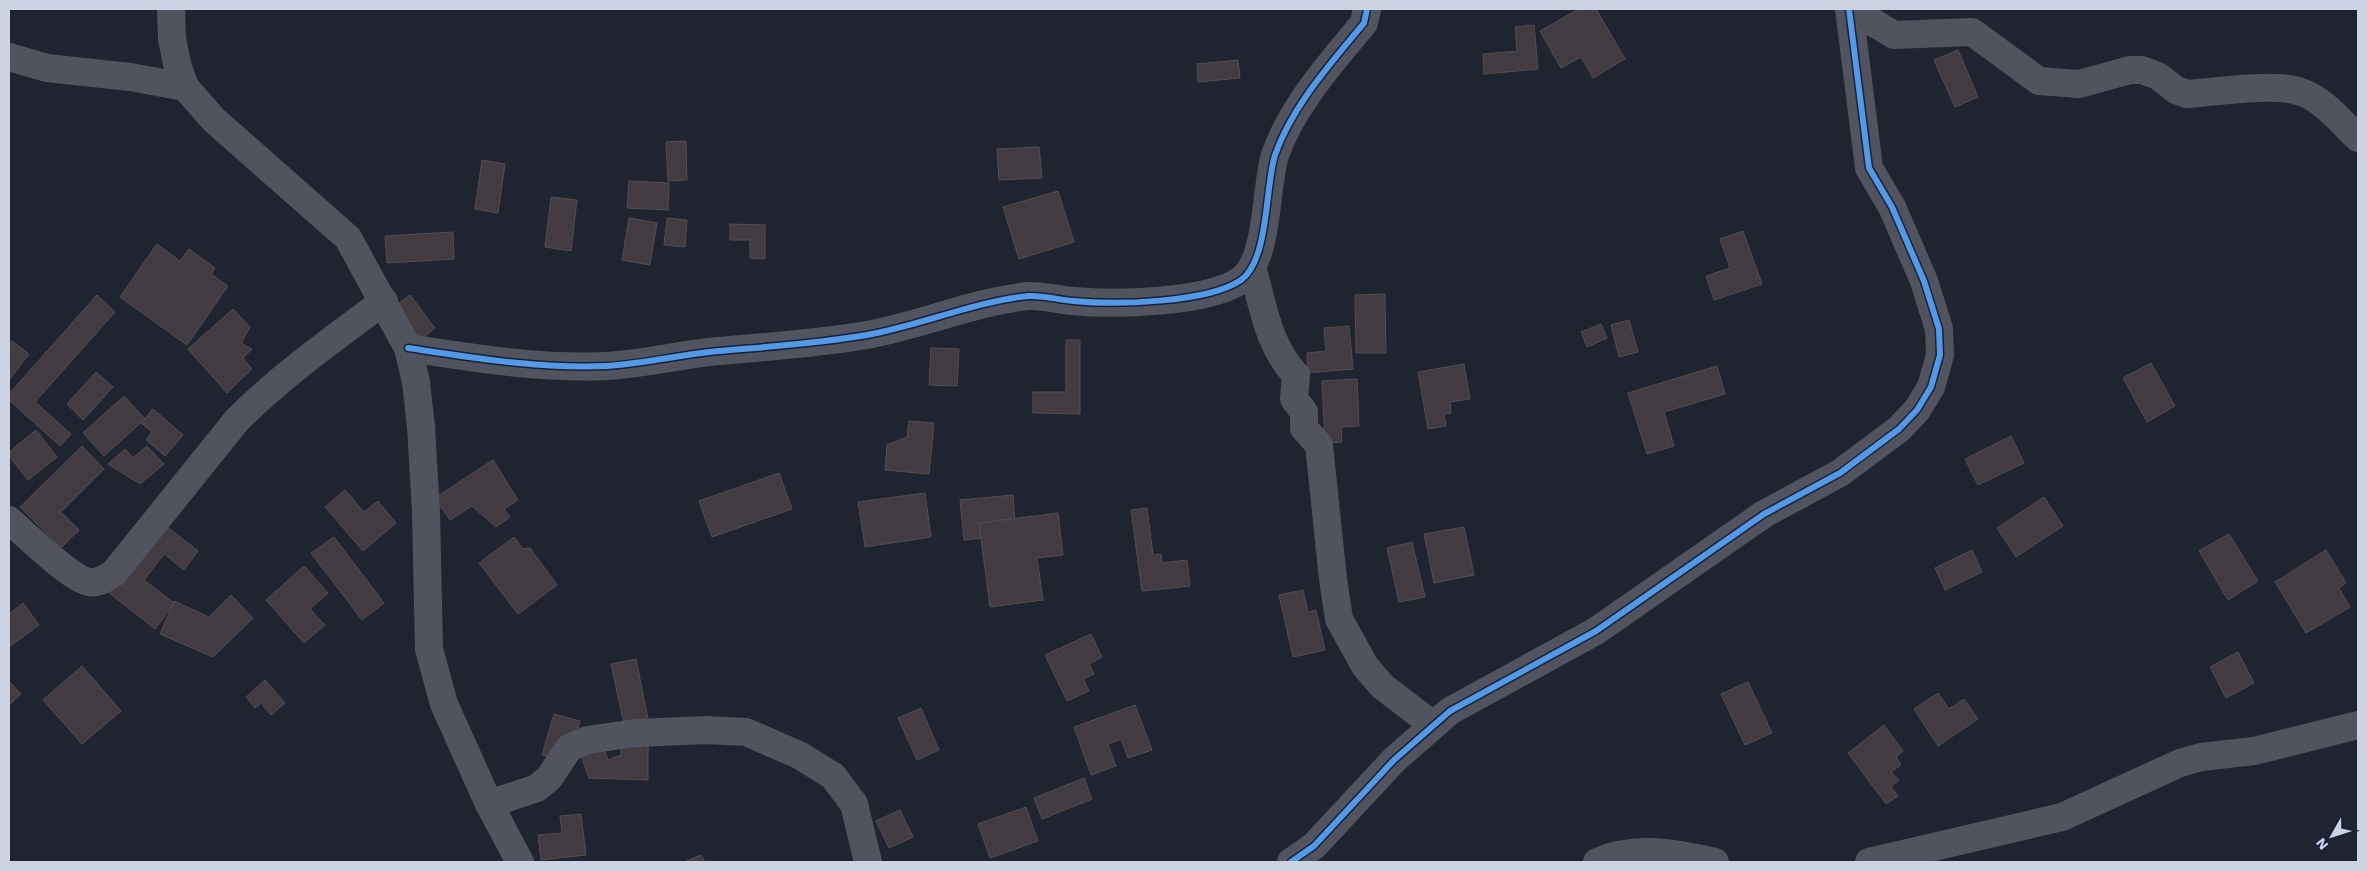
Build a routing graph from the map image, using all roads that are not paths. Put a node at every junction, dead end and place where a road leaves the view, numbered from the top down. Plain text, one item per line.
1 (171, 9) edge
2 (1367, 9) edge
3 (1850, 9) edge
4 (9, 57) edge
5 (185, 87) junction
6 (2358, 138) edge
7 (1252, 267) junction
8 (384, 301) junction
9 (408, 348) junction
10 (9, 520) edge
11 (1433, 725) junction
12 (2358, 725) edge
13 (489, 804) junction
14 (520, 862) edge
15 (868, 862) edge
16 (1291, 862) edge
17 (1597, 862) edge
18 (1715, 862) edge
19 (1869, 862) edge

1 - 5 street
2 - 7 street
3 - 6 street
3 - 11 street
4 - 5 street
5 - 8 street
7 - 9 street
7 - 11 street
8 - 9 street
8 - 10 street
9 - 13 street
11 - 16 street
12 - 19 street
13 - 14 street
13 - 15 street
17 - 18 street

